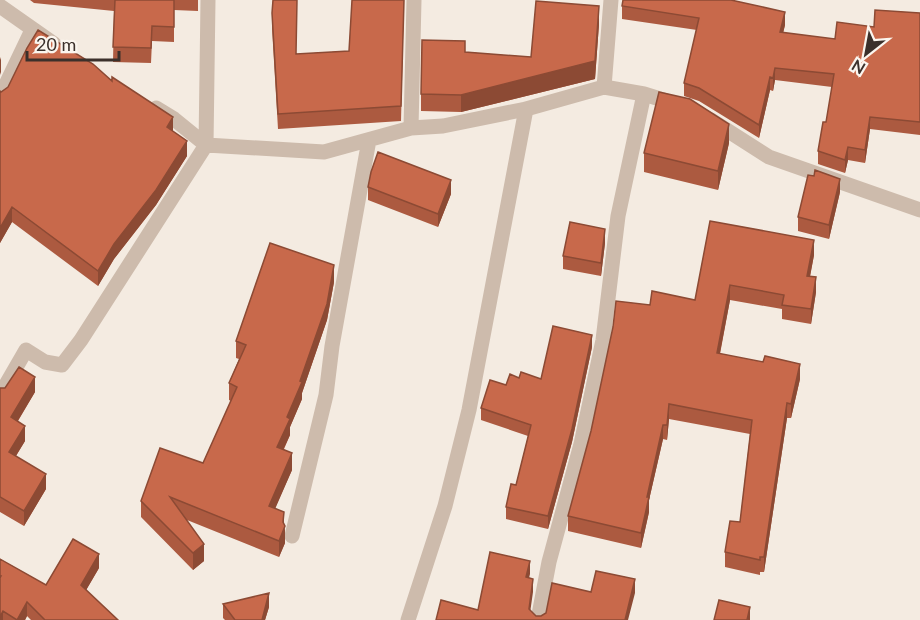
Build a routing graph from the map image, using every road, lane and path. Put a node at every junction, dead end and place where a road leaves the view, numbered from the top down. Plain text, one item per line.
1 (208, 0) edge
2 (414, 0) edge
3 (611, 0) edge
4 (0, 6) edge
5 (32, 30) junction
6 (62, 49) edge
7 (604, 87) junction
8 (644, 94) junction
9 (0, 97) edge
10 (143, 100) edge
11 (526, 109) junction
12 (411, 128) junction
13 (369, 140) junction
14 (206, 145) junction
15 (920, 210) edge
16 (0, 395) edge
17 (291, 536) dead end
18 (408, 620) edge
19 (538, 620) edge

1 - 14 street
2 - 12 street
3 - 7 street
4 - 5 street
5 - 6 street
5 - 9 street
7 - 8 street
7 - 11 street
8 - 15 street
8 - 19 street
10 - 14 street
11 - 12 street
11 - 18 street
12 - 13 street
13 - 14 street
13 - 17 street
14 - 16 street

